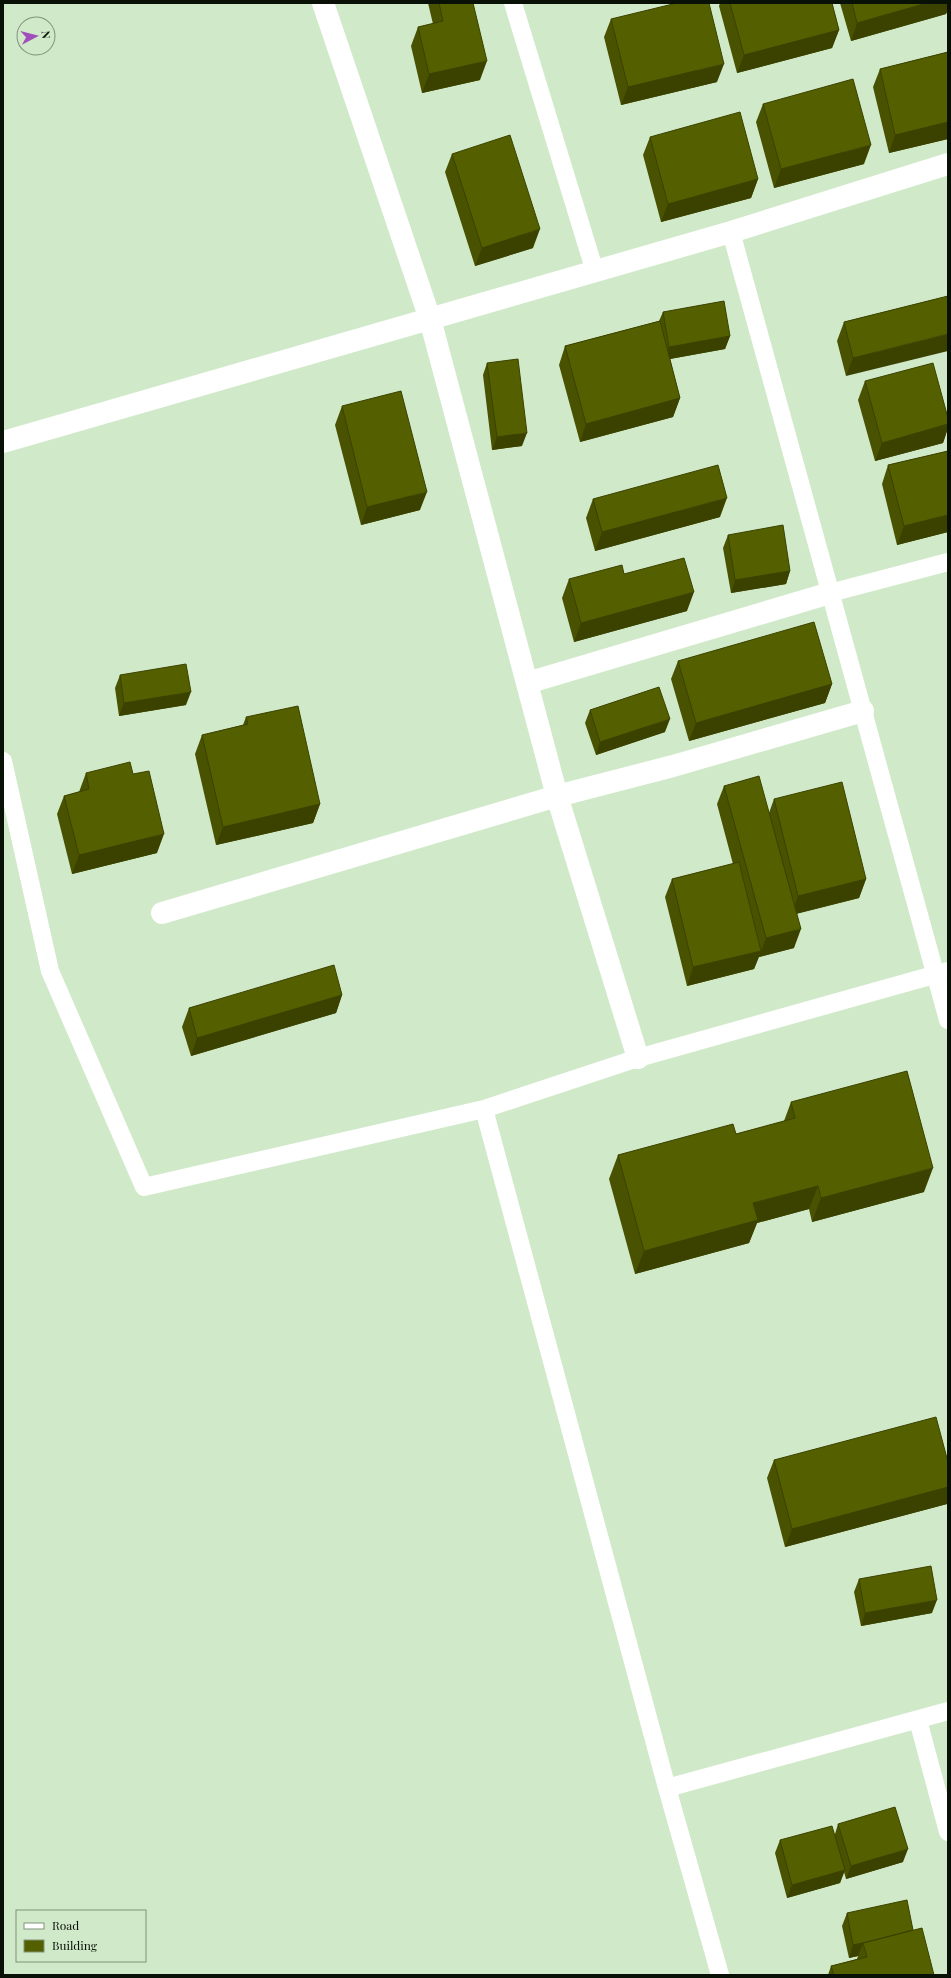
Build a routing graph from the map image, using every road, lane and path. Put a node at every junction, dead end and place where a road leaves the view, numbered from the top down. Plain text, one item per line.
1 (323, 3) edge
2 (513, 3) edge
3 (948, 164) edge
4 (731, 232) junction
5 (595, 272) junction
6 (430, 319) junction
7 (3, 442) edge
8 (948, 562) edge
9 (830, 593) junction
10 (527, 683) junction
11 (863, 711) junction
12 (3, 761) edge
13 (557, 796) junction
14 (162, 913) dead end
15 (942, 973) edge
16 (948, 1020) edge
17 (638, 1058) junction
18 (484, 1109) junction
19 (948, 1711) edge
20 (918, 1720) junction
21 (667, 1788) junction
22 (948, 1832) edge
23 (720, 1975) edge

1 - 6 street
2 - 5 lane
3 - 4 street
4 - 5 street
4 - 9 lane
5 - 6 street
6 - 7 street
6 - 10 street
8 - 9 lane
9 - 10 street
9 - 11 lane
10 - 13 street
11 - 13 street
11 - 15 lane
12 - 18 lane
13 - 14 street
13 - 17 street
15 - 16 lane
15 - 17 lane
17 - 18 lane
18 - 21 lane
19 - 20 lane
20 - 21 lane
20 - 22 lane
21 - 23 lane

